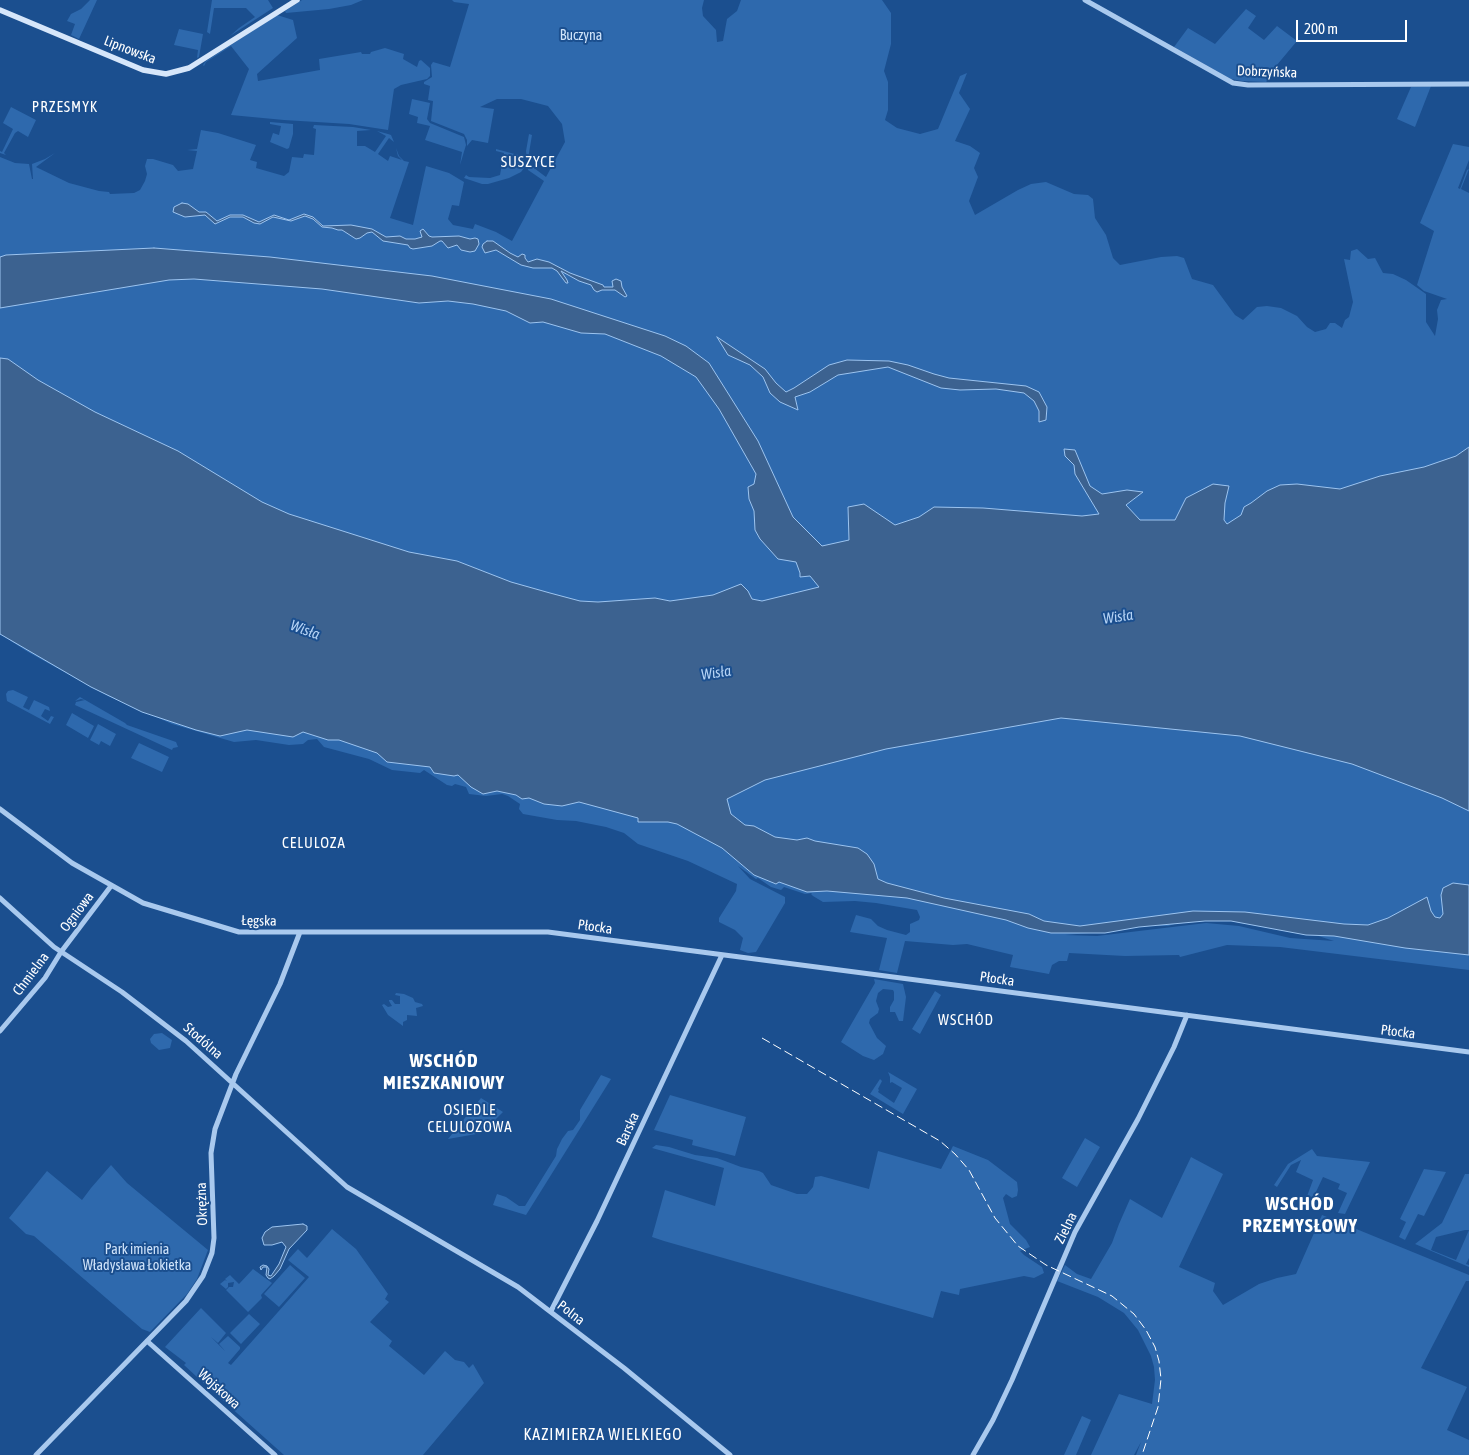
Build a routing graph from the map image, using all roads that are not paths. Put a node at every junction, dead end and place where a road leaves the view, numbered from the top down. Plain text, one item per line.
1 (297, 0) edge
2 (1085, 0) edge
3 (0, 10) edge
4 (1469, 84) edge
5 (0, 809) edge
6 (111, 886) junction
7 (0, 898) edge
8 (521, 931) joint
9 (300, 932) junction
10 (61, 952) junction
11 (722, 955) junction
12 (1187, 1015) junction
13 (0, 1031) edge
14 (1469, 1052) edge
15 (232, 1082) junction
16 (383, 1209) joint
17 (551, 1311) junction
18 (147, 1341) junction
19 (36, 1455) edge
20 (275, 1455) edge
21 (730, 1455) edge
22 (973, 1455) edge

1 - 3 main road, Lipnowska
2 - 4 street, Dobrzyńska
5 - 6 street, Łęgska
6 - 9 street, Łęgska
6 - 10 street, Ogniowa
7 - 10 street, Stodólna
8 - 9 street, Łęgska
8 - 11 street, Płocka
9 - 15 street, Okrężna
10 - 13 street, Chmielna
10 - 15 street, Stodólna
11 - 12 street, Płocka
11 - 17 street, Barska
12 - 14 street, Płocka
12 - 22 street, Zielna
15 - 16 street, Stodólna
15 - 18 street, Okrężna
16 - 17 street, Polna
17 - 21 street, Polna
18 - 19 street, Okrężna
18 - 20 street, Wojskowa

